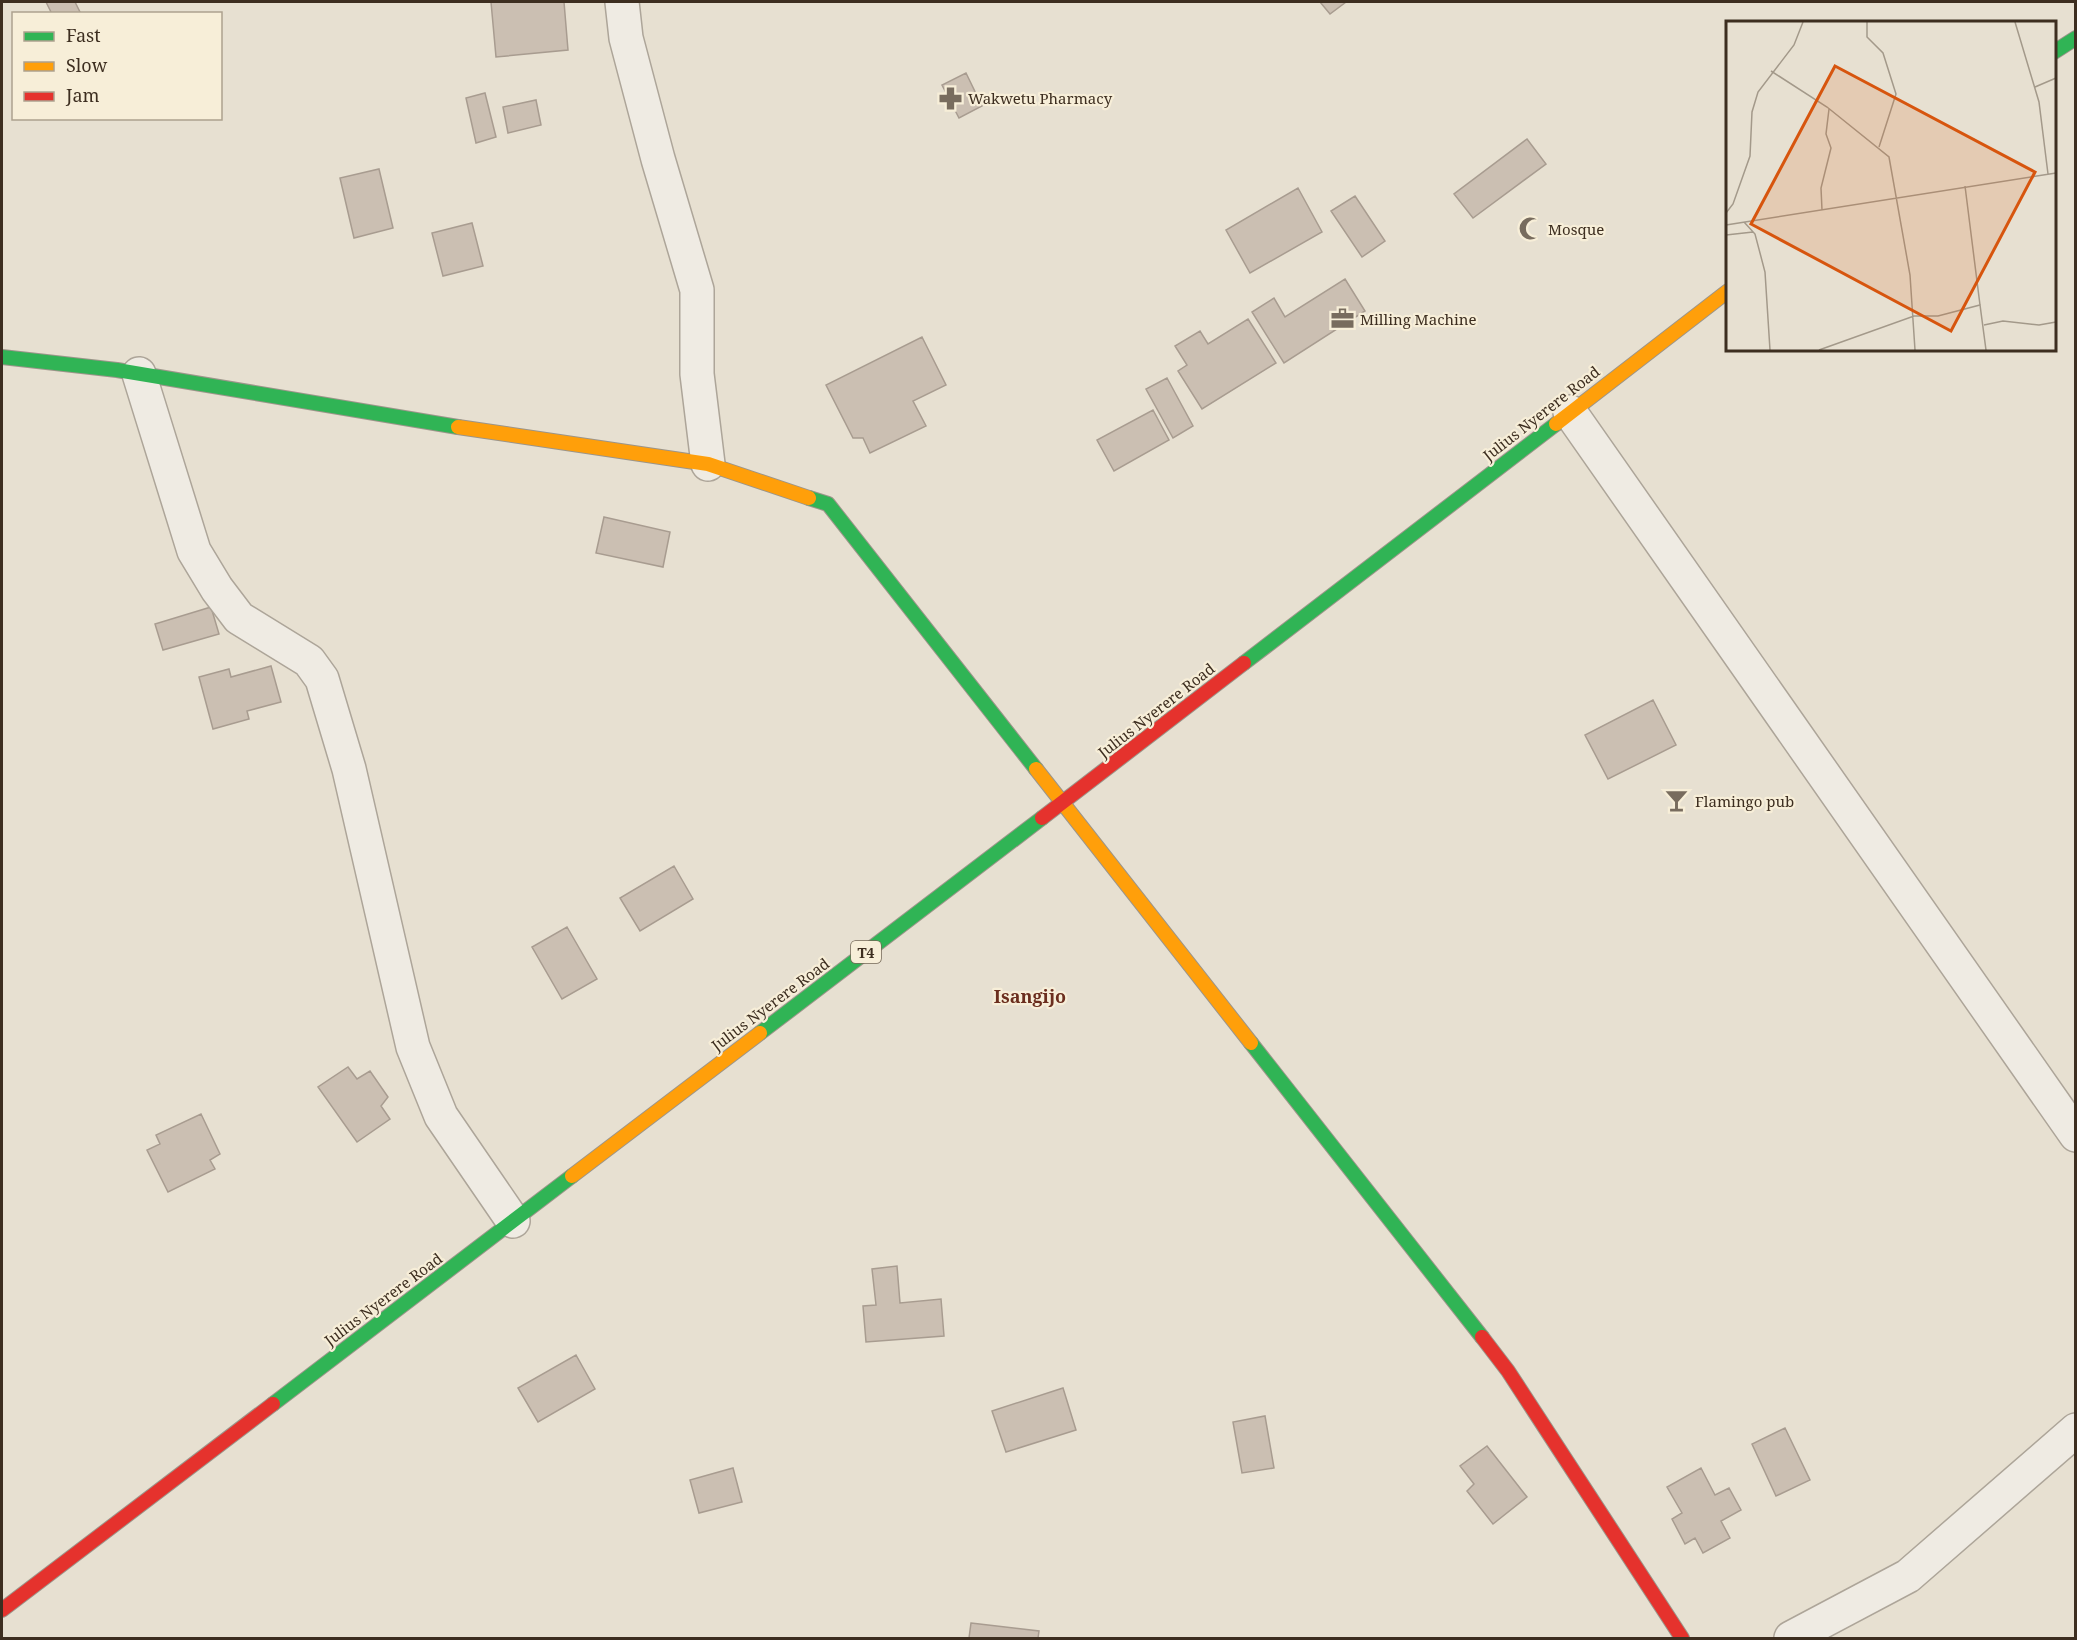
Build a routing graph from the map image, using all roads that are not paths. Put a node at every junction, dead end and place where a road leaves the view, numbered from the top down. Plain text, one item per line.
1 (622, 2) edge
2 (2076, 38) edge
3 (2056, 51) edge
4 (1726, 293) edge
5 (2, 357) edge
6 (139, 374) junction
7 (1570, 412) junction
8 (708, 464) junction
9 (1062, 803) junction
10 (2076, 1135) edge
11 (513, 1221) junction
12 (2076, 1430) edge
13 (2, 1610) edge
14 (1682, 1638) edge
15 (1791, 1638) edge

1 - 8 street
2 - 3 main road
4 - 7 main road, Julius Nyerere Road / T4
5 - 6 main road
6 - 8 main road
6 - 11 street
7 - 9 main road, Julius Nyerere Road / T4
7 - 10 street
8 - 9 main road
9 - 11 main road, Julius Nyerere Road / T4
9 - 14 main road
11 - 13 main road, Julius Nyerere Road / T4
12 - 15 street

